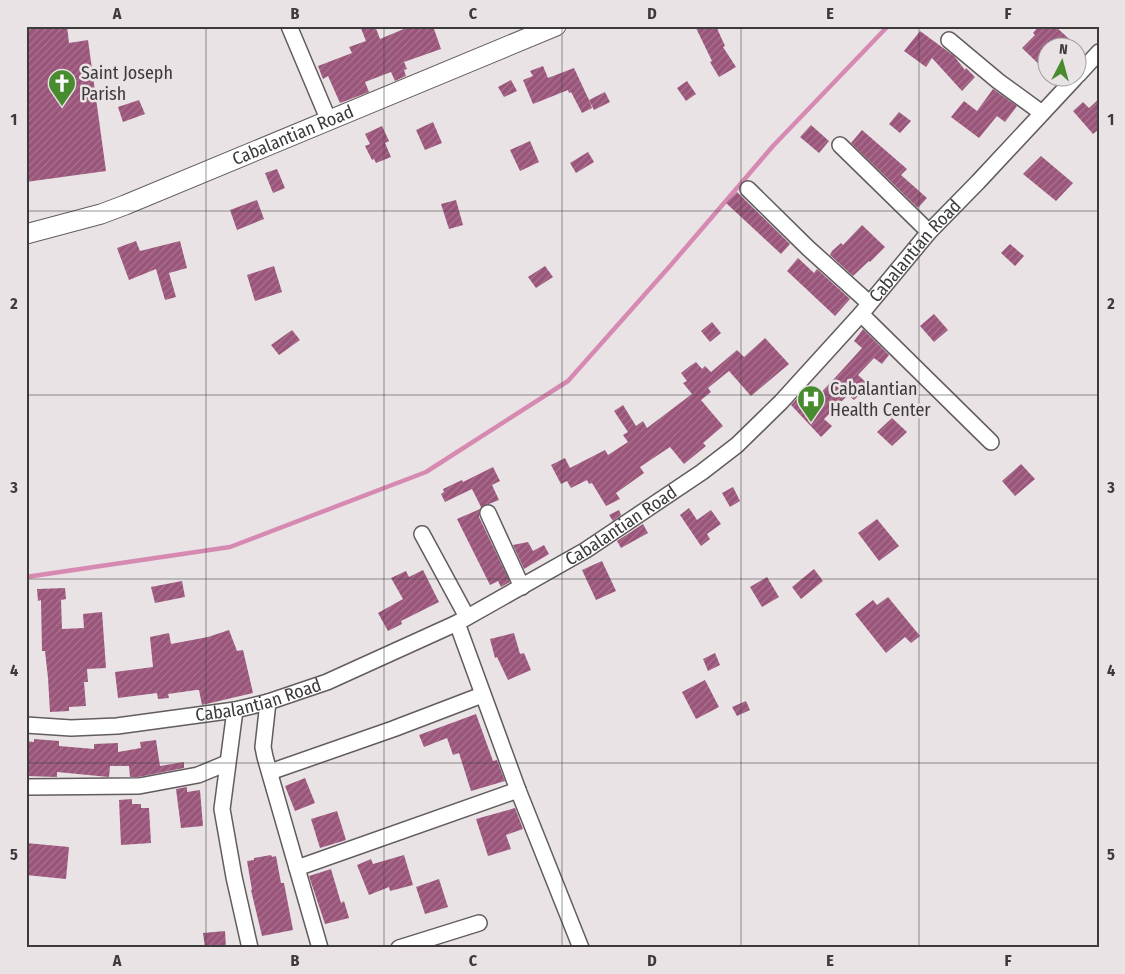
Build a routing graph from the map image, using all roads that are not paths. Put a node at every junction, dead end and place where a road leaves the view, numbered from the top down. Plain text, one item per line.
1 (289, 26) edge
2 (556, 26) edge
3 (949, 40) dead end
4 (1099, 52) edge
5 (1088, 64) edge
6 (1066, 88) edge
7 (1042, 113) junction
8 (329, 121) junction
9 (840, 146) dead end
10 (748, 189) dead end
11 (929, 232) junction
12 (26, 234) edge
13 (865, 308) junction
14 (991, 442) dead end
15 (488, 513) dead end
16 (422, 534) dead end
17 (522, 588) junction
18 (462, 620) junction
19 (482, 695) junction
20 (268, 702) junction
21 (235, 710) junction
22 (26, 724) edge
23 (227, 763) junction
24 (270, 772) junction
25 (26, 787) edge
26 (518, 790) junction
27 (298, 868) junction
28 (479, 923) dead end
29 (250, 948) edge
30 (320, 948) edge
31 (398, 948) edge
32 (581, 948) edge

1 - 8 street
2 - 8 street, Cabalantian Road
3 - 7 street
4 - 5 street
6 - 7 street, Cabalantian Road
7 - 11 street, Cabalantian Road
8 - 12 street, Cabalantian Road
9 - 11 street
10 - 13 street
11 - 13 street, Cabalantian Road
13 - 14 street
13 - 17 street, Cabalantian Road
15 - 17 street
16 - 18 street
17 - 18 street, Cabalantian Road
18 - 19 street
18 - 20 street, Cabalantian Road
19 - 24 street
19 - 26 street
20 - 21 street, Cabalantian Road
20 - 24 street
21 - 22 street, Cabalantian Road
21 - 23 street
23 - 25 street
23 - 29 street
24 - 27 street
26 - 27 street
26 - 32 street
27 - 30 street
28 - 31 street

